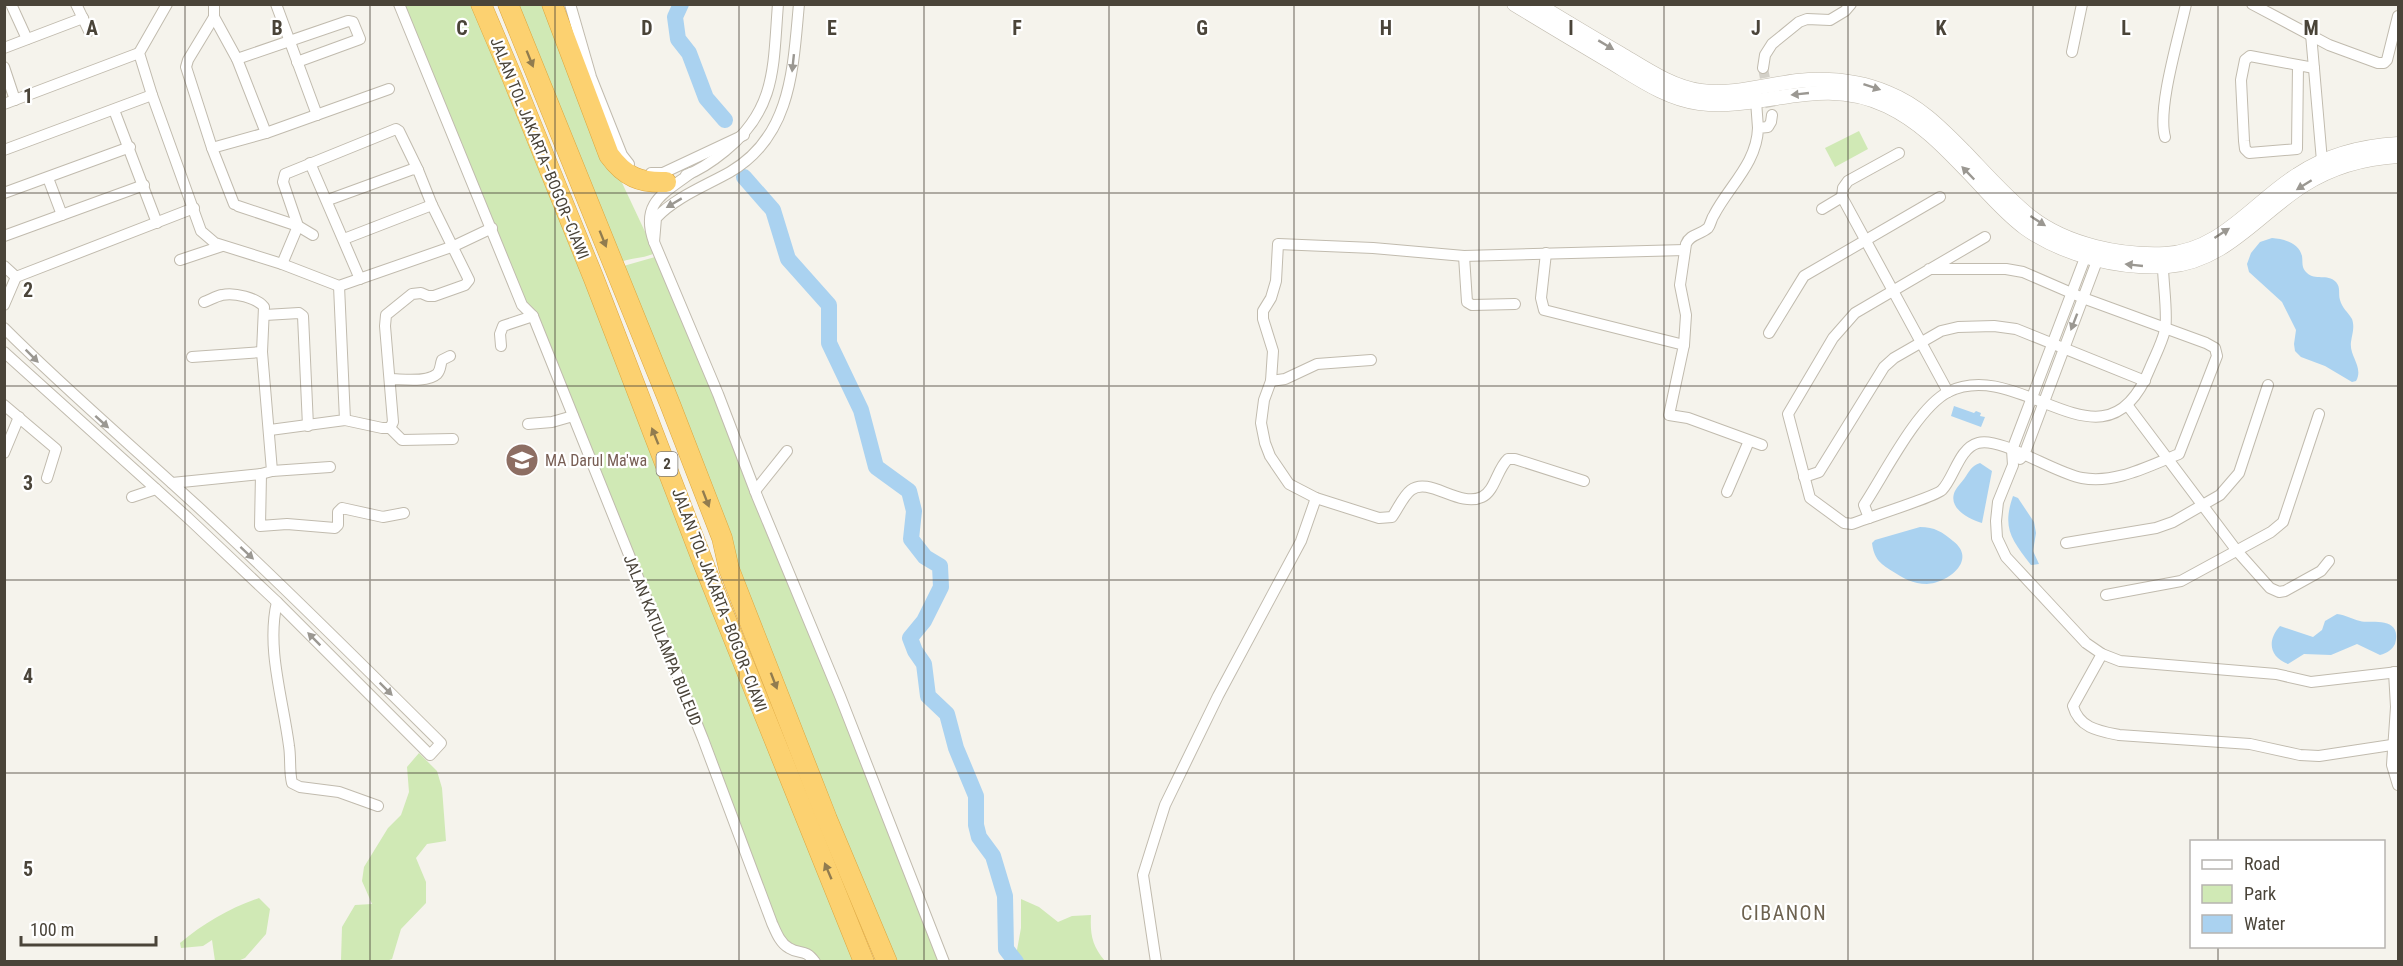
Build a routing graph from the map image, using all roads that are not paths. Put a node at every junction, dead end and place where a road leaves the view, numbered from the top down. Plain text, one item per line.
1 (11, 4) edge
2 (76, 4) edge
3 (167, 4) edge
4 (214, 4) edge
5 (276, 4) edge
6 (399, 4) edge
7 (481, 4) edge
8 (508, 4) edge
9 (552, 4) edge
10 (570, 4) edge
11 (778, 4) edge
12 (799, 4) edge
13 (1514, 4) edge
14 (1537, 4) edge
15 (1851, 4) edge
16 (2082, 4) edge
17 (2186, 4) edge
18 (2252, 4) edge
19 (2398, 16) edge
20 (213, 17) junction
21 (83, 18) junction
22 (89, 31) dead end
23 (2311, 34) junction
24 (27, 39) junction
25 (775, 40) junction
26 (795, 41) junction
27 (289, 42) junction
28 (4, 48) edge
29 (2072, 52) dead end
30 (139, 53) junction
31 (237, 59) junction
32 (297, 62) junction
33 (2298, 65) junction
34 (4, 67) edge
35 (1763, 68) tunnel mouth
36 (2314, 68) junction
37 (389, 89) dead end
38 (152, 95) junction
39 (1756, 101) junction
40 (10, 102) edge
41 (114, 110) junction
42 (1772, 114) dead end
43 (317, 115) junction
44 (1758, 128) junction
45 (266, 133) junction
46 (744, 135) junction
47 (2165, 137) dead end
48 (2398, 144) edge
49 (130, 147) junction
50 (212, 148) junction
51 (4, 150) edge
52 (1899, 153) dead end
53 (2398, 156) edge
54 (310, 163) junction
55 (2325, 167) junction
56 (418, 170) junction
57 (690, 173) junction
58 (48, 178) junction
59 (666, 182) joint
60 (144, 185) junction
61 (4, 193) edge
62 (1842, 197) junction
63 (1940, 197) dead end
64 (328, 200) junction
65 (432, 205) junction
66 (194, 208) junction
67 (1822, 209) dead end
68 (62, 215) junction
69 (157, 223) junction
70 (298, 226) junction
71 (492, 228) junction
72 (313, 235) dead end
73 (4, 236) edge
74 (1984, 237) dead end
75 (344, 239) junction
76 (1865, 239) junction
77 (654, 242) junction
78 (222, 246) junction
79 (454, 246) junction
80 (1685, 250) junction
81 (2094, 251) junction
82 (1546, 253) junction
83 (1464, 256) junction
84 (180, 260) dead end
85 (282, 264) junction
86 (4, 266) edge
87 (2163, 266) junction
88 (1929, 269) junction
89 (16, 277) junction
90 (360, 279) junction
91 (339, 286) junction
92 (1893, 290) junction
93 (2071, 293) junction
94 (2083, 298) junction
95 (204, 302) dead end
96 (1515, 304) dead end
97 (4, 305) edge
98 (265, 315) junction
99 (533, 316) junction
100 (4, 328) edge
101 (2165, 329) junction
102 (1770, 333) dead end
103 (1922, 342) junction
104 (1684, 345) junction
105 (2051, 345) junction
106 (501, 346) dead end
107 (2064, 349) junction
108 (4, 352) edge
109 (262, 352) junction
110 (450, 356) dead end
111 (192, 357) dead end
112 (1371, 360) dead end
113 (390, 379) junction
114 (1271, 381) junction
115 (2145, 381) junction
116 (59, 383) junction
117 (2268, 386) dead end
118 (1948, 392) junction
119 (48, 393) junction
120 (2032, 398) junction
121 (2044, 402) junction
122 (4, 405) edge
123 (2128, 406) junction
124 (2319, 414) dead end
125 (573, 416) junction
126 (19, 417) junction
127 (345, 420) junction
128 (528, 424) dead end
129 (308, 426) junction
130 (390, 428) junction
131 (270, 430) junction
132 (453, 439) dead end
133 (1749, 441) junction
134 (1762, 445) dead end
135 (2012, 450) junction
136 (787, 451) dead end
137 (4, 453) edge
138 (2024, 455) junction
139 (2167, 459) junction
140 (2013, 465) junction
141 (330, 467) dead end
142 (272, 471) junction
143 (261, 474) junction
144 (1804, 477) junction
145 (47, 478) dead end
146 (1584, 481) dead end
147 (172, 483) junction
148 (156, 489) junction
149 (755, 491) junction
150 (1727, 492) dead end
151 (132, 497) dead end
152 (1316, 498) junction
153 (2202, 506) junction
154 (404, 513) dead end
155 (1869, 518) junction
156 (2066, 543) dead end
157 (2237, 551) junction
158 (2329, 561) dead end
159 (2106, 595) dead end
160 (277, 602) junction
161 (2102, 654) junction
162 (2396, 672) edge
163 (2395, 745) edge
164 (2398, 785) edge
165 (378, 806) dead end
166 (815, 962) edge
167 (862, 962) edge
168 (887, 962) edge
169 (944, 962) edge
170 (1156, 962) edge

1 - 24 street
2 - 21 street
3 - 30 street
4 - 20 street
5 - 27 street
6 - 71 street
167 -> 7 highway, JALAN TOL JAKARTA–BOGOR–CIAWI / 2
8 -> 168 highway, JALAN TOL JAKARTA–BOGOR–CIAWI / 2
9 - 59 highway
10 - 46 street
11 - 25 street
12 - 26 street
13 - 39 street
14 -> 81 street
15 - 35 street
16 - 29 street
17 - 47 street
18 - 23 street
19 - 23 street
20 - 31 street
20 - 50 street
21 - 22 street
21 - 24 street
23 - 36 street
24 - 28 street
25 - 26 street
25 - 46 street
26 -> 77 street
27 - 31 street
27 - 32 street
27 - 32 street
30 - 38 street
30 - 40 street
31 - 45 street
32 - 43 street
33 - 33 street
33 - 36 street
34 - 40 street
36 - 55 street
37 - 43 street
38 - 41 street
38 - 66 street
39 - 44 street
81 -> 39 street
41 - 49 street
41 - 51 street
42 - 44 street
43 - 45 street
44 - 80 street
45 - 50 street
46 - 57 street
48 - 55 street
49 - 58 street
49 - 60 street
50 - 70 street
52 - 62 street
53 - 55 street
54 - 56 street
54 - 64 street
54 - 70 street
81 -> 55 street
55 -> 87 street
56 - 64 street
56 - 65 street
57 - 59 street
57 - 77 street
58 - 61 street
58 - 68 street
60 - 68 street
60 - 69 street
62 - 67 street
62 - 76 street
63 - 76 street
64 - 75 street
65 - 75 street
65 - 79 street
66 - 69 street
66 - 78 street
68 - 73 street
69 - 89 street
70 - 72 street
70 - 85 street
71 - 79 street
71 - 99 street, JALAN KATULAMPA BULEUD
74 - 88 street
75 - 90 street
76 - 92 street
76 - 102 street
77 - 149 street
78 - 84 street
78 - 85 street
79 - 90 street
79 - 113 street
80 - 82 street
80 - 104 street
87 -> 81 street
81 - 93 street
81 - 94 street
82 - 83 street
82 - 104 street
83 - 96 street
83 - 114 street
85 - 91 street
86 - 89 street
87 - 101 street
88 - 92 street
88 - 93 street
89 - 97 street
90 - 91 street
91 - 127 street
92 - 103 street
92 - 144 street
93 - 94 street
93 - 105 street
94 - 101 street
94 -> 107 street
95 - 98 street
98 - 109 street
98 - 129 street
99 - 106 street
99 - 125 street, JALAN KATULAMPA BULEUD
100 -> 116 street
101 - 115 street
101 - 139 street
103 - 105 street
103 - 118 street
103 - 144 street
104 - 133 street
105 - 107 street
105 - 120 street
107 - 115 street
107 - 121 street
108 - 119 street
109 - 111 street
109 - 131 street
110 - 113 street
112 - 114 street
113 - 130 street
114 - 152 street
115 - 123 street
116 - 119 street
116 -> 147 street
117 - 153 street
118 - 120 street
118 - 155 street
119 - 148 street
120 - 121 street
120 - 135 street
121 - 123 street
121 - 138 street
122 - 126 street
123 - 139 street
124 - 157 street
125 - 128 street
125 - 166 street, JALAN KATULAMPA BULEUD
126 - 137 street
126 - 145 street
127 - 129 street
127 - 130 street
129 - 131 street
130 - 132 street
131 - 142 street
133 - 134 street
133 - 150 street
135 - 138 street
135 - 140 street
135 - 155 street
136 - 149 street
138 - 139 street
138 - 140 street
139 - 153 street
140 - 161 street
141 - 142 street
142 - 143 street
143 - 147 street
143 - 154 street
144 - 155 street
146 - 152 street
147 -> 160 street
148 - 151 street
148 - 160 street
149 - 169 street
152 - 170 street
153 - 156 street
153 - 157 street
157 - 158 street
157 - 159 street
160 - 165 street
161 - 162 street
161 - 163 street
162 - 163 street
163 - 164 street

